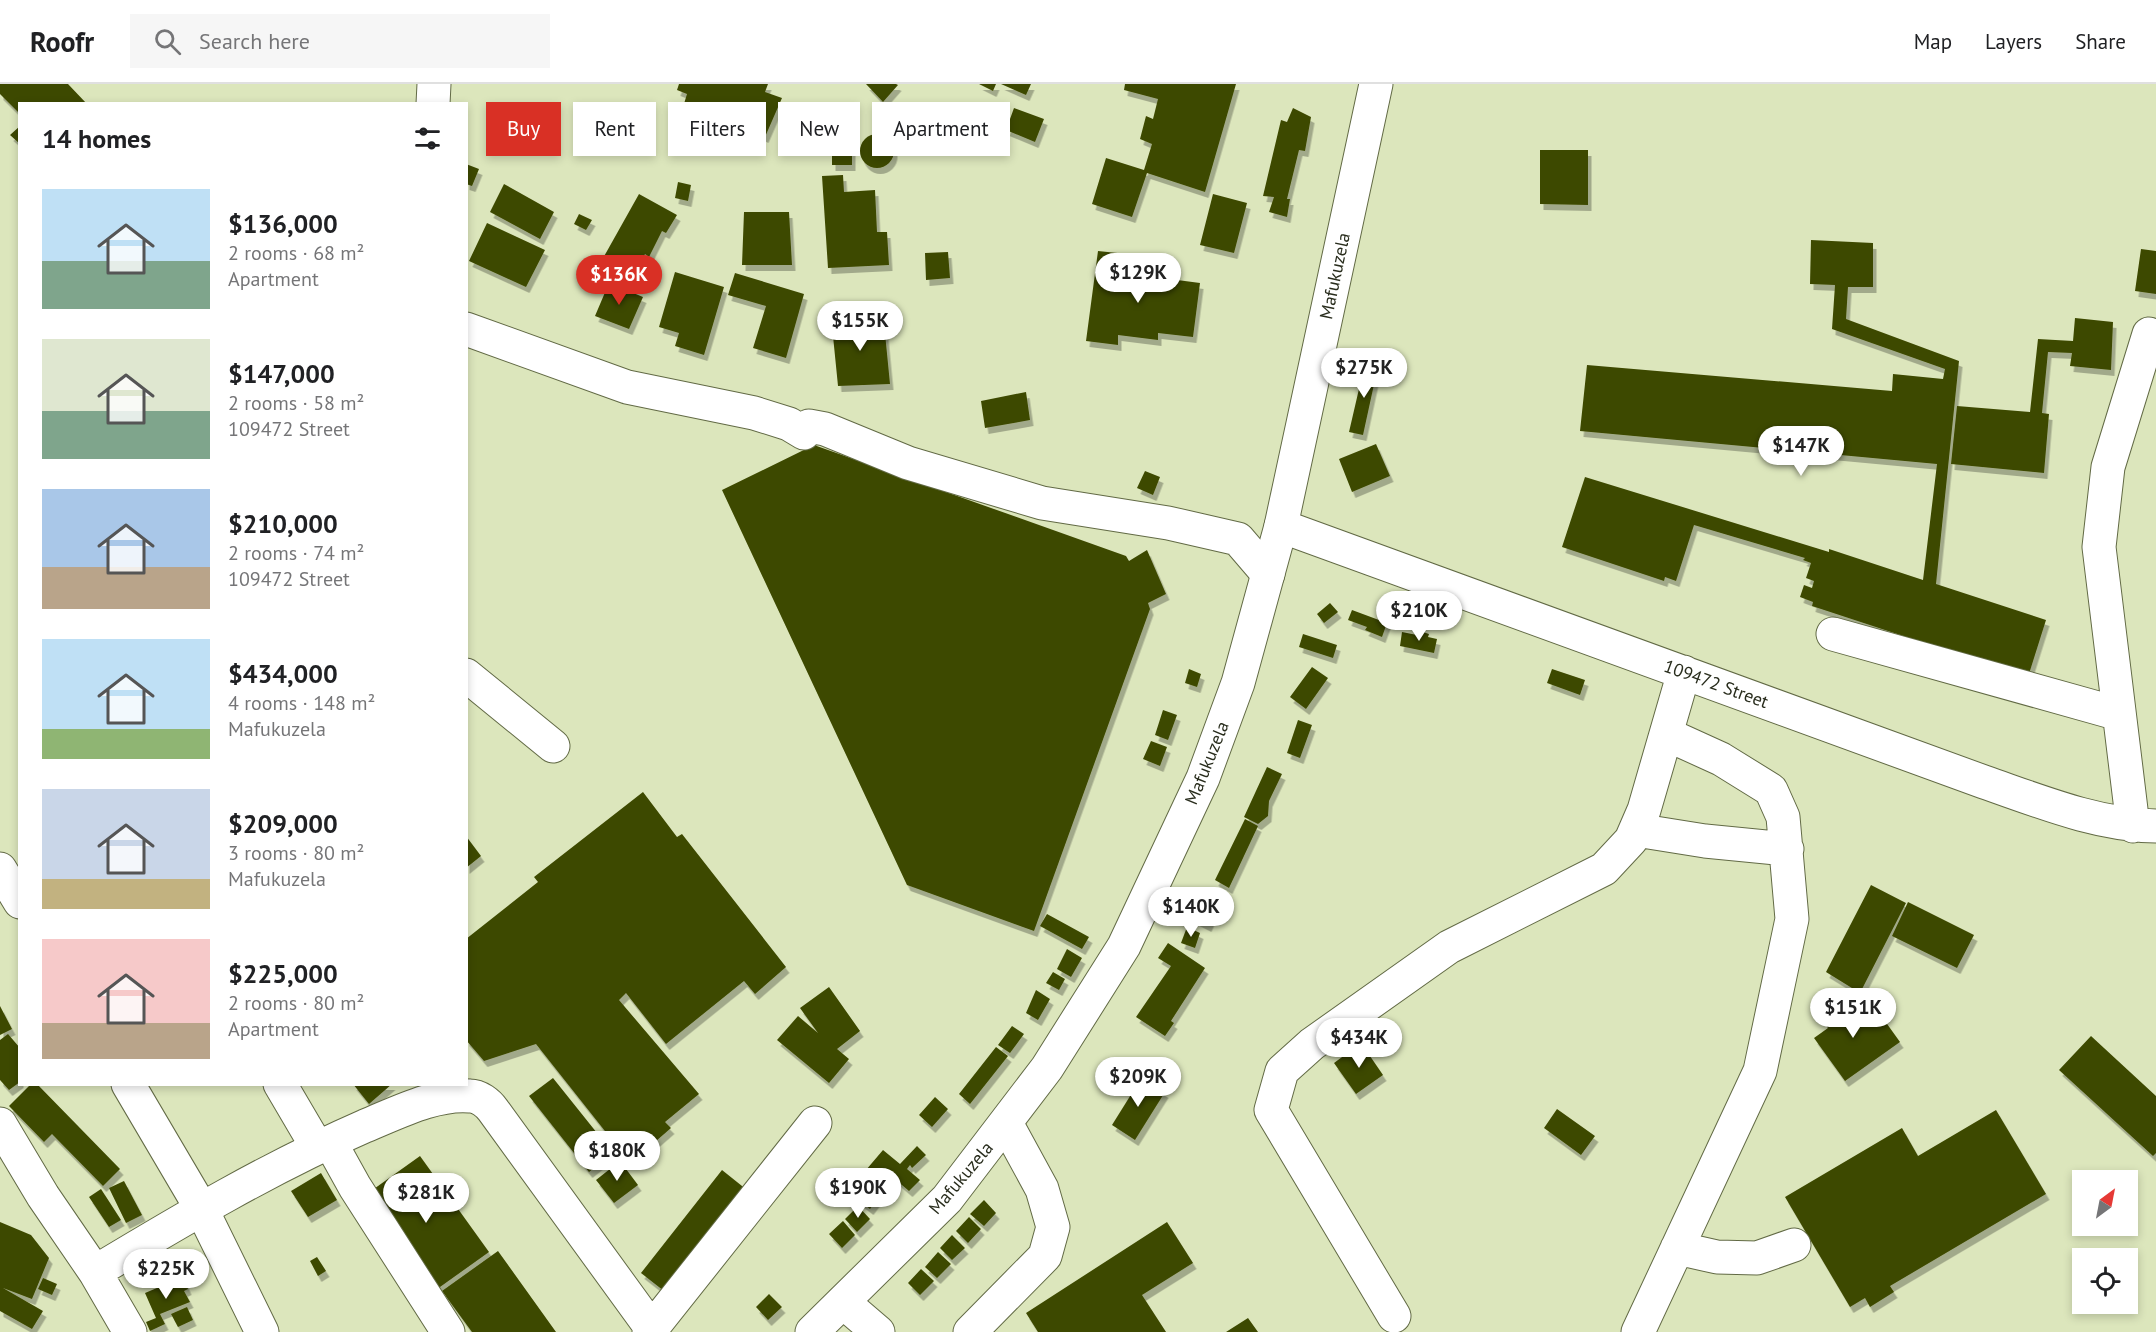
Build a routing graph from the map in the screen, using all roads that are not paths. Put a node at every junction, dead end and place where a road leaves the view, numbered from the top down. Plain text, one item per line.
1 (434, 84) edge
2 (1376, 84) edge
3 (433, 102) edge
4 (468, 330) edge
5 (2149, 334) dead end
6 (1281, 526) junction
7 (1268, 574) junction
8 (1833, 634) dead end
9 (1684, 672) junction
10 (468, 677) edge
11 (2119, 714) junction
12 (1666, 734) junction
13 (553, 746) dead end
14 (2145, 826) edge
15 (1635, 830) junction
16 (1787, 849) junction
17 (0, 869) edge
18 (18, 899) edge
19 (129, 1086) edge
20 (281, 1086) edge
21 (1006, 1123) junction
22 (0, 1124) edge
23 (815, 1124) dead end
24 (324, 1144) junction
25 (201, 1208) junction
26 (1794, 1245) dead end
27 (1677, 1248) junction
28 (95, 1272) junction
29 (1394, 1316) dead end
30 (835, 1319) edge
31 (650, 1331) edge
32 (130, 1332) edge
33 (262, 1332) edge
34 (448, 1332) edge
35 (878, 1332) edge
36 (970, 1332) edge
37 (1638, 1332) edge

1 - 3 street
2 - 6 street, Mafukuzela
4 - 7 street
5 - 11 street
6 - 7 street, Mafukuzela
6 - 9 street, 109472 Street
7 - 21 street, Mafukuzela
8 - 11 street
9 - 12 street
9 - 14 street, 109472 Street
10 - 13 street
11 - 14 street
12 - 15 street
12 - 16 street
15 - 16 street
15 - 29 street
16 - 27 street
17 - 18 street
19 - 25 street
20 - 24 street
21 - 30 street, Mafukuzela
21 - 36 street
22 - 28 street
23 - 31 street
24 - 25 street
24 - 31 street
24 - 34 street
25 - 28 street
25 - 33 street
26 - 27 street
27 - 37 street
28 - 32 street
30 - 35 street

